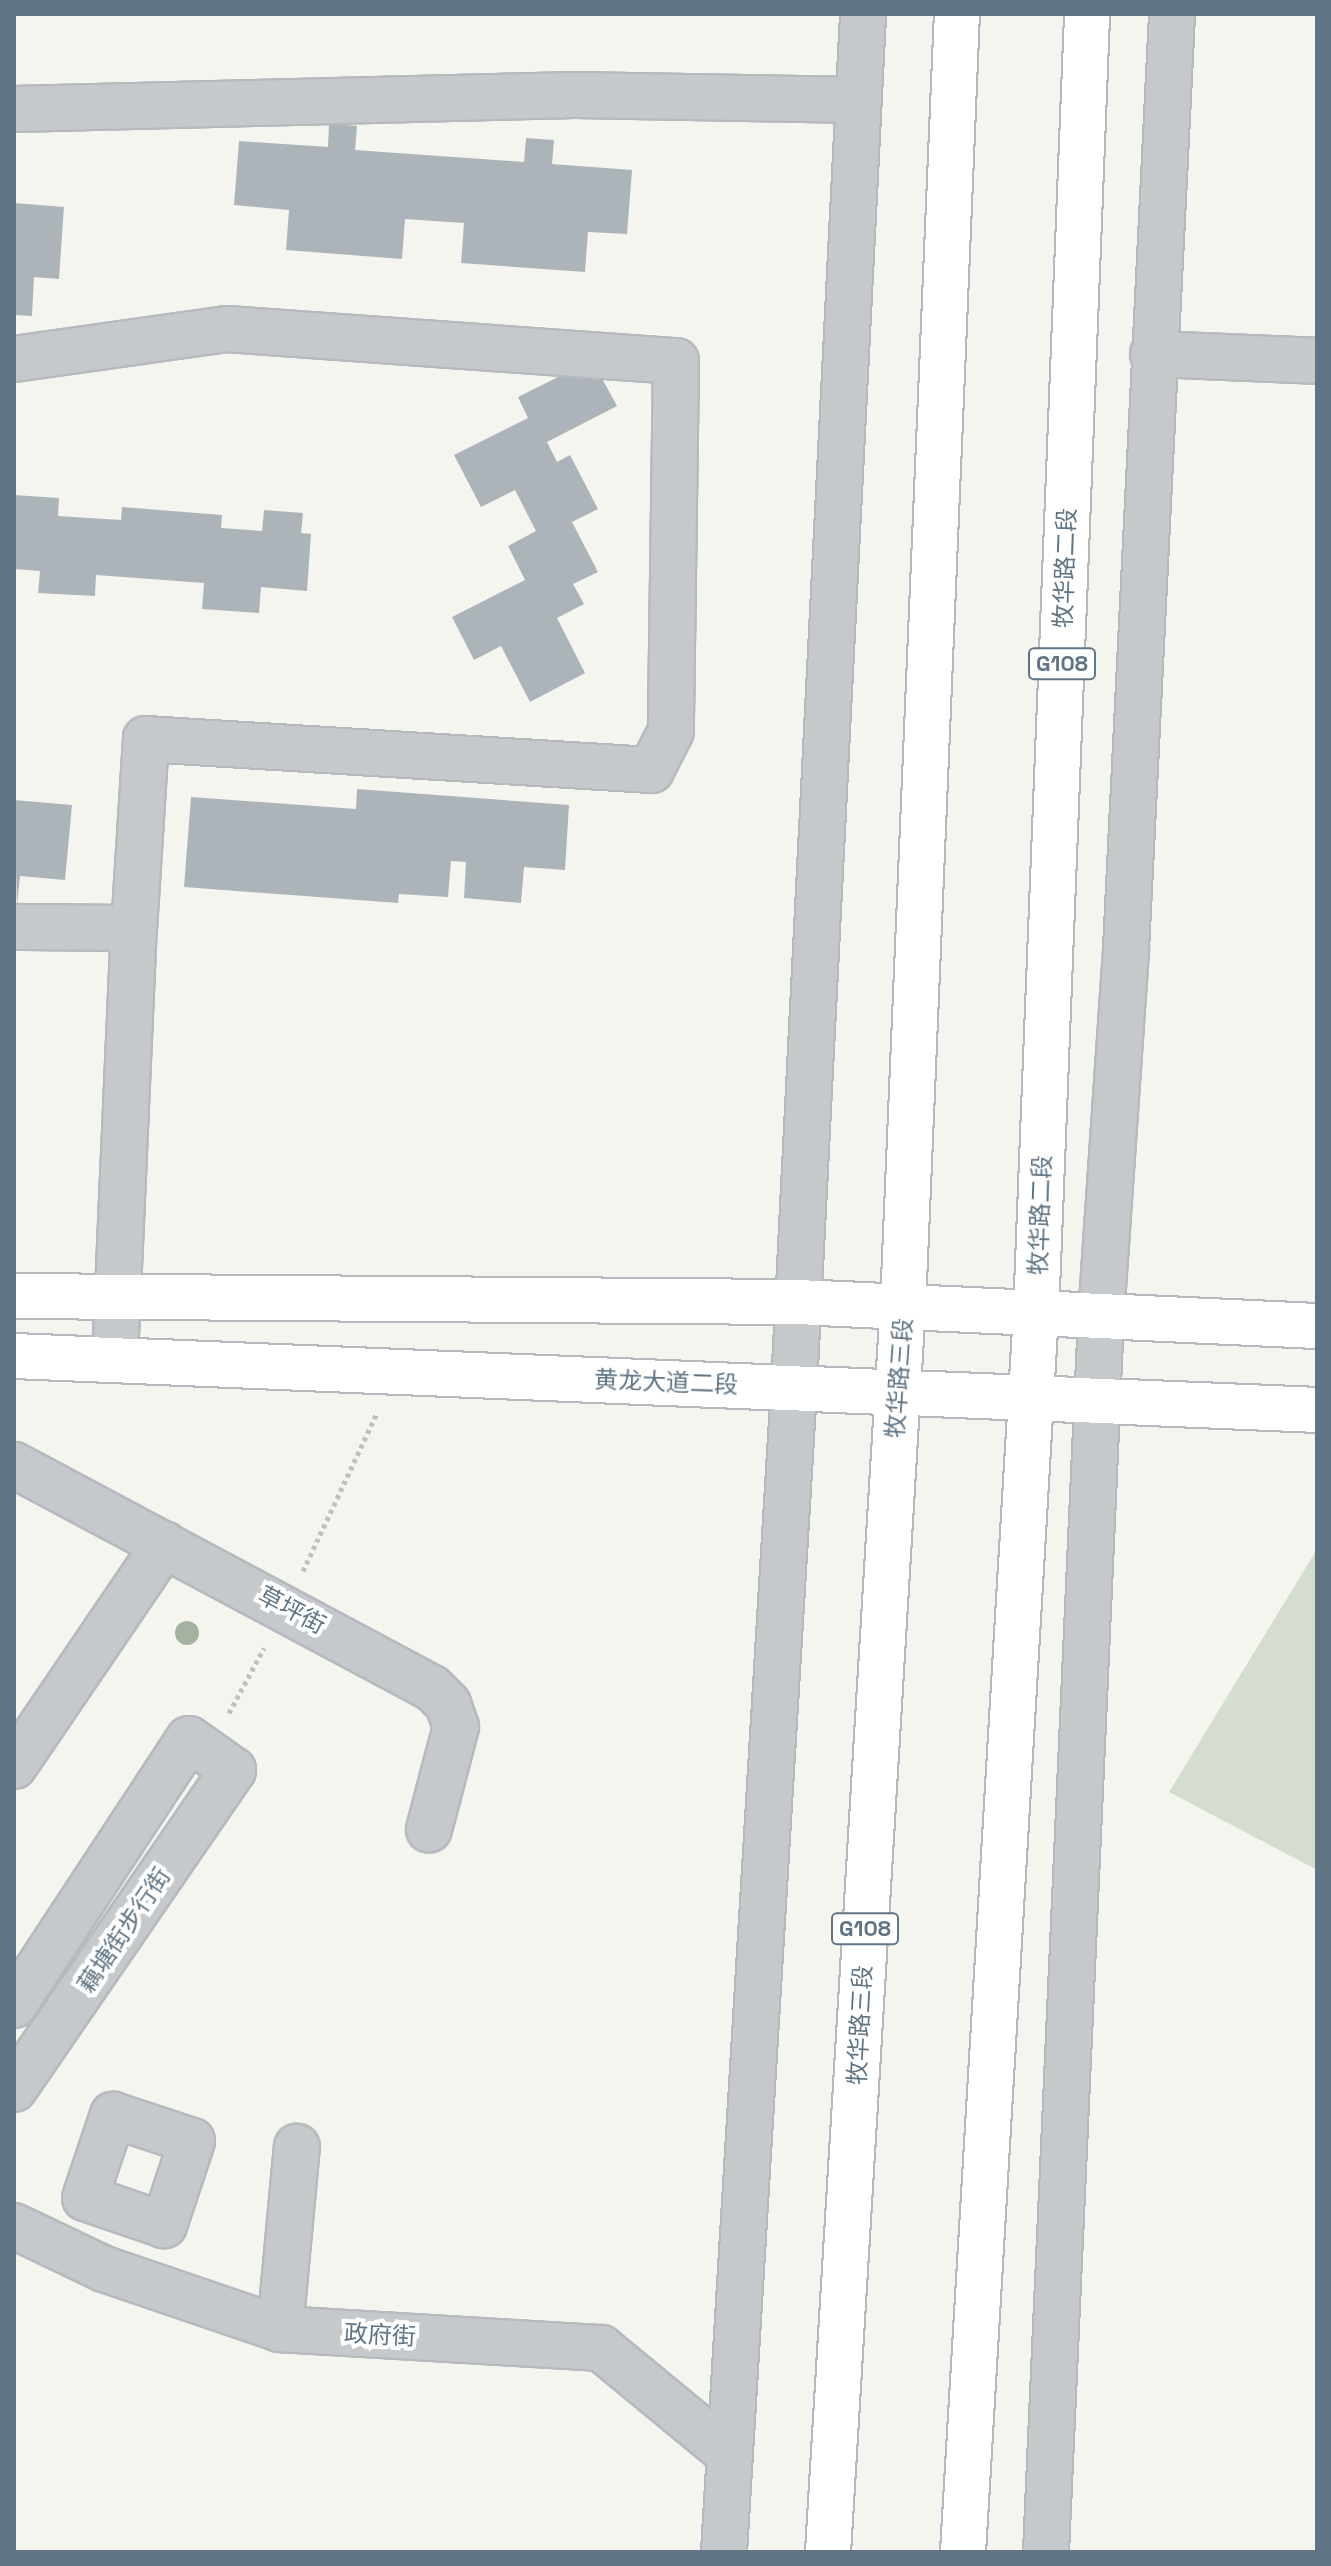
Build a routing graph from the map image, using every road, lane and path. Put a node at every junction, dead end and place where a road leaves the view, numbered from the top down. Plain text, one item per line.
1 (863, 14) edge
2 (957, 14) edge
3 (1087, 14) edge
4 (1172, 14) edge
5 (858, 100) junction
6 (14, 109) edge
7 (1153, 354) junction
8 (14, 359) edge
9 (1317, 361) edge
10 (14, 927) edge
11 (134, 928) junction
12 (14, 1296) edge
13 (119, 1300) junction
14 (798, 1302) junction
15 (903, 1306) junction
16 (1036, 1314) junction
17 (1101, 1317) junction
18 (1317, 1326) edge
19 (14, 1356) edge
20 (115, 1359) junction
21 (396, 1372) junction
22 (794, 1387) junction
23 (897, 1395) junction
24 (1031, 1400) junction
25 (1098, 1404) junction
26 (1317, 1410) edge
27 (14, 1465) edge
28 (165, 1544) junction
29 (287, 1606) junction
30 (241, 1690) dead end
31 (14, 1766) edge
32 (429, 1829) dead end
33 (14, 2005) edge
34 (14, 2089) edge
35 (297, 2147) dead end
36 (126, 2211) dead end
37 (14, 2226) edge
38 (104, 2269) junction
39 (280, 2329) junction
40 (727, 2452) junction
41 (724, 2552) edge
42 (828, 2552) edge
43 (963, 2552) edge
44 (1046, 2552) edge

1 - 5 street
2 - 15 main road, G108
3 - 16 main road, 牧华路二段 / G108
4 - 7 street
5 - 6 street
5 - 14 street
7 - 9 street
7 - 17 street
8 - 11 street
10 - 11 street
11 - 13 street
12 - 13 main road
13 - 14 main road
13 - 20 street
14 - 15 main road
14 - 22 street
15 - 16 main road
15 - 23 main road, 牧华路三段 / G108
16 - 17 main road
16 - 24 main road, G108
17 - 18 main road
17 - 25 street
19 - 20 main road, 黄龙大道二段
20 - 21 main road, 黄龙大道二段
21 - 22 main road, 黄龙大道二段
21 - 29 path
22 - 23 main road, 黄龙大道二段
22 - 40 street
23 - 24 main road, 黄龙大道二段
23 - 42 main road, 牧华路三段 / G108
24 - 25 main road, 黄龙大道二段
24 - 43 main road, G108
25 - 26 main road, 黄龙大道二段
25 - 44 street
27 - 28 street, 草坪街
28 - 29 street, 草坪街
28 - 31 street
29 - 30 path
29 - 32 street, 草坪街
33 - 34 street, 藕塘街步行街
35 - 39 street
36 - 38 street
37 - 38 street, 政府街
38 - 39 street, 政府街
39 - 40 street, 政府街
40 - 41 street

